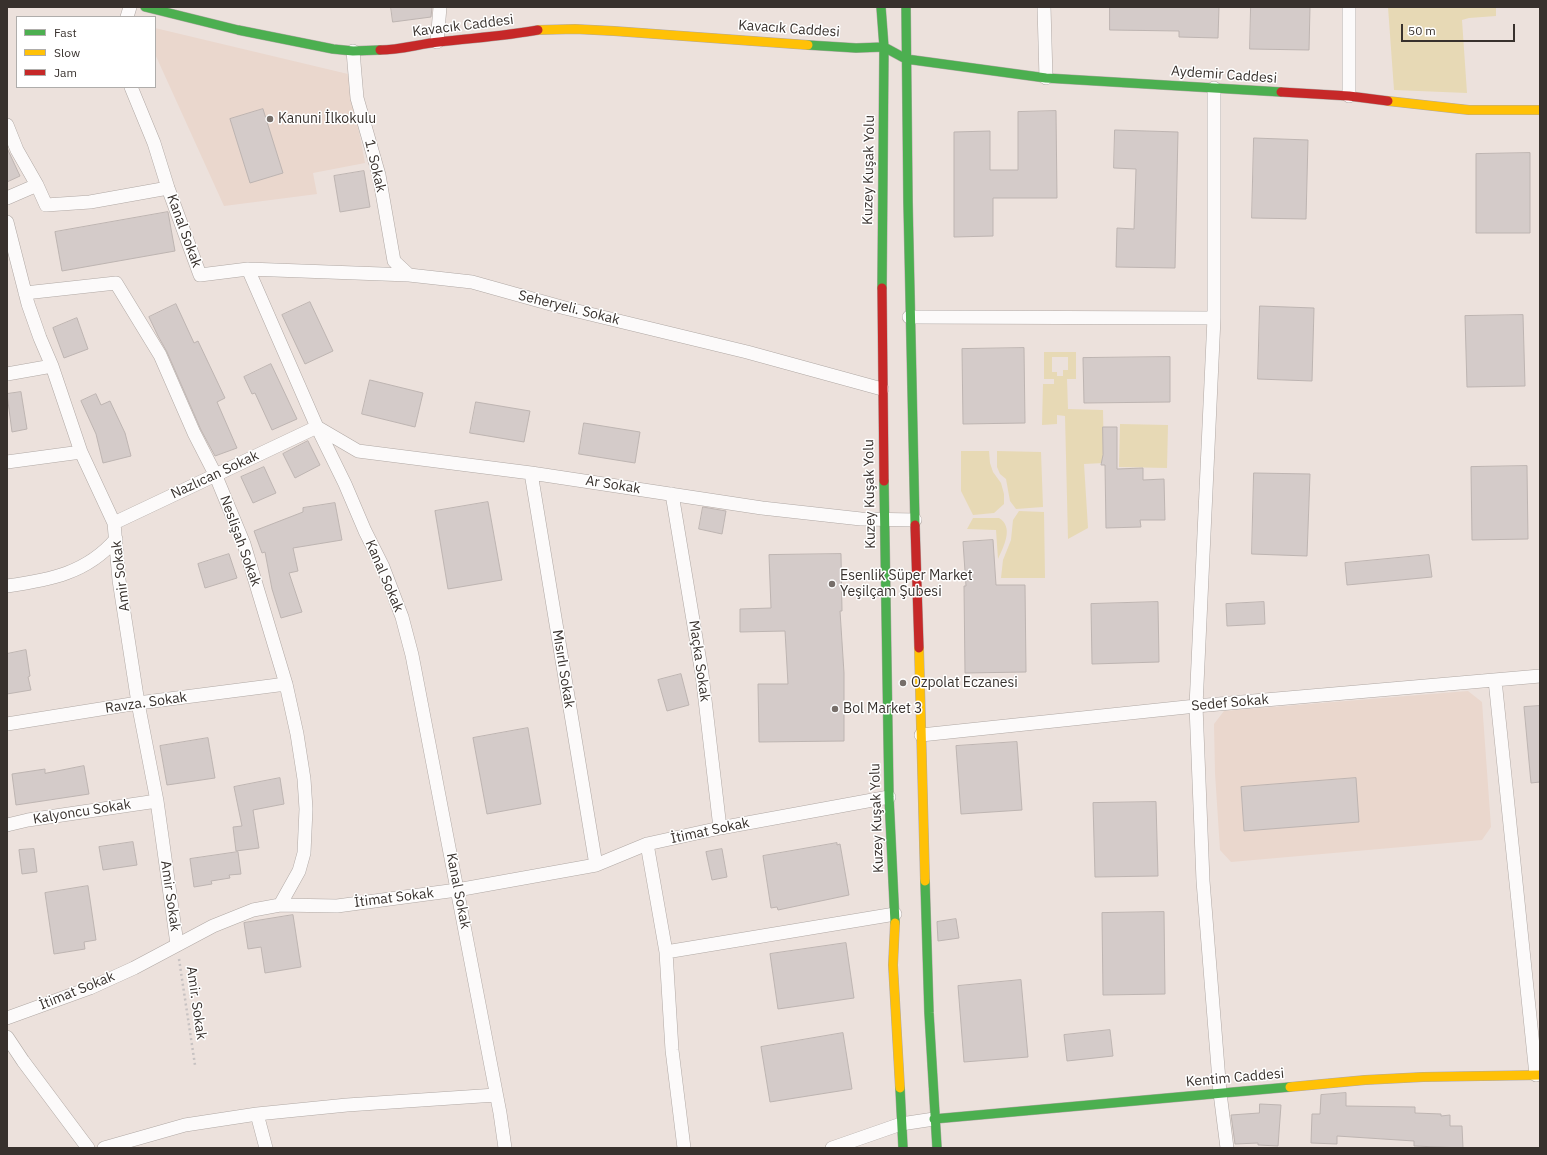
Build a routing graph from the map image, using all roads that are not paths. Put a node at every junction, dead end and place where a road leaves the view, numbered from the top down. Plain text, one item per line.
1 (145, 7) edge
2 (440, 7) edge
3 (881, 7) edge
4 (906, 7) edge
5 (1044, 7) edge
6 (1349, 7) edge
7 (436, 42) junction
8 (884, 47) junction
9 (353, 51) junction
10 (906, 59) junction
11 (1046, 78) junction
12 (131, 88) edge
13 (1214, 88) junction
14 (1349, 96) junction
15 (1540, 110) edge
16 (7, 125) edge
17 (38, 185) junction
18 (168, 188) junction
19 (7, 198) edge
20 (7, 222) edge
21 (248, 269) junction
22 (409, 274) junction
23 (25, 293) junction
24 (909, 317) junction
25 (1214, 318) junction
26 (52, 366) junction
27 (7, 374) edge
28 (882, 389) junction
29 (317, 427) junction
30 (81, 452) junction
31 (7, 462) edge
32 (531, 473) junction
33 (215, 474) junction
34 (672, 494) junction
35 (884, 520) junction
36 (915, 520) junction
37 (114, 523) junction
38 (116, 539) junction
39 (7, 586) edge
40 (1540, 676) edge
41 (1495, 680) junction
42 (286, 684) junction
43 (138, 703) junction
44 (1196, 706) junction
45 (7, 724) edge
46 (921, 735) junction
47 (889, 797) junction
48 (157, 801) junction
49 (7, 825) edge
50 (720, 828) junction
51 (647, 844) junction
52 (596, 865) junction
53 (457, 890) junction
54 (280, 905) junction
55 (895, 914) junction
56 (177, 944) junction
57 (666, 952) junction
58 (7, 1018) edge
59 (7, 1037) edge
60 (1538, 1075) edge
61 (1220, 1094) junction
62 (496, 1095) junction
63 (257, 1114) junction
64 (934, 1119) junction
65 (901, 1124) junction
66 (88, 1148) edge
67 (104, 1148) edge
68 (266, 1148) edge
69 (505, 1148) edge
70 (684, 1148) edge
71 (832, 1148) edge
72 (903, 1148) edge
73 (937, 1148) edge
74 (1227, 1148) edge

1 - 9 main road, Kavacık Caddesi
2 - 7 street
3 - 8 main road, Kuzey Kuşak Yolu
4 - 10 main road
5 - 11 street
6 - 14 street
7 - 8 main road, Kavacık Caddesi
7 - 9 main road, Kavacık Caddesi
8 - 10 main road
8 - 28 main road, Kuzey Kuşak Yolu
9 - 22 street, 1. Sokak
10 - 11 main road, Aydemir Caddesi
10 - 24 main road
11 - 13 main road, Aydemir Caddesi
12 - 18 street, Kanal Sokak
13 - 14 main road, Aydemir Caddesi
13 - 25 street
14 - 15 main road, Aydemir Caddesi
16 - 17 street
17 - 18 street
17 - 19 street
18 - 21 street, Kanal Sokak
20 - 23 street, Amir Sokak
21 - 22 street, Seheryeli. Sokak
21 - 29 street, Kanal Sokak
22 - 28 street, Seheryeli. Sokak
23 - 26 street, Amir Sokak
23 - 33 street, Neslişah Sokak
24 - 25 street
24 - 36 main road
25 - 44 street
26 - 27 street
26 - 30 street, Amir Sokak
28 - 35 main road, Kuzey Kuşak Yolu
29 - 32 street, Ar Sokak
29 - 33 street, Nazlıcan Sokak
29 - 53 street, Kanal Sokak
30 - 31 street
30 - 37 street, Amir Sokak
32 - 34 street, Ar Sokak
32 - 52 street, Mısırlı Sokak
33 - 37 street, Nazlıcan Sokak
33 - 42 street, Neslişah Sokak
34 - 35 street, Ar Sokak
34 - 50 street, Maçka Sokak
35 - 36 street, Ar Sokak
35 - 47 main road, Kuzey Kuşak Yolu
36 - 46 main road
37 - 38 street, Amir Sokak
38 - 39 street
38 - 43 street, Amir Sokak
40 - 41 street, Sedef Sokak
41 - 44 street, Sedef Sokak
41 - 60 street
42 - 43 street, Ravza. Sokak
42 - 54 street, Neslişah Sokak
43 - 45 street, Ravza. Sokak
43 - 48 street, Amir Sokak
44 - 46 street, Sedef Sokak
44 - 61 street
46 - 64 main road
47 - 50 street, İtimat Sokak
47 - 55 main road, Kuzey Kuşak Yolu
48 - 49 street, Kalyoncu Sokak
48 - 56 street, Amir Sokak
50 - 51 street, İtimat Sokak
51 - 52 street, İtimat Sokak
51 - 57 street
52 - 53 street, İtimat Sokak
53 - 54 street, İtimat Sokak
53 - 62 street, Kanal Sokak
54 - 56 street, İtimat Sokak
55 - 57 street
55 - 65 main road, Kuzey Kuşak Yolu
56 - 58 street, İtimat Sokak
57 - 70 street
59 - 66 street
60 - 61 main road, Kentim Caddesi
61 - 64 main road, Kentim Caddesi
61 - 74 street
62 - 63 street
62 - 69 street, Kanal Sokak
63 - 67 street
63 - 68 street
64 - 65 street
64 - 73 main road
65 - 71 street
65 - 72 main road, Kuzey Kuşak Yolu

